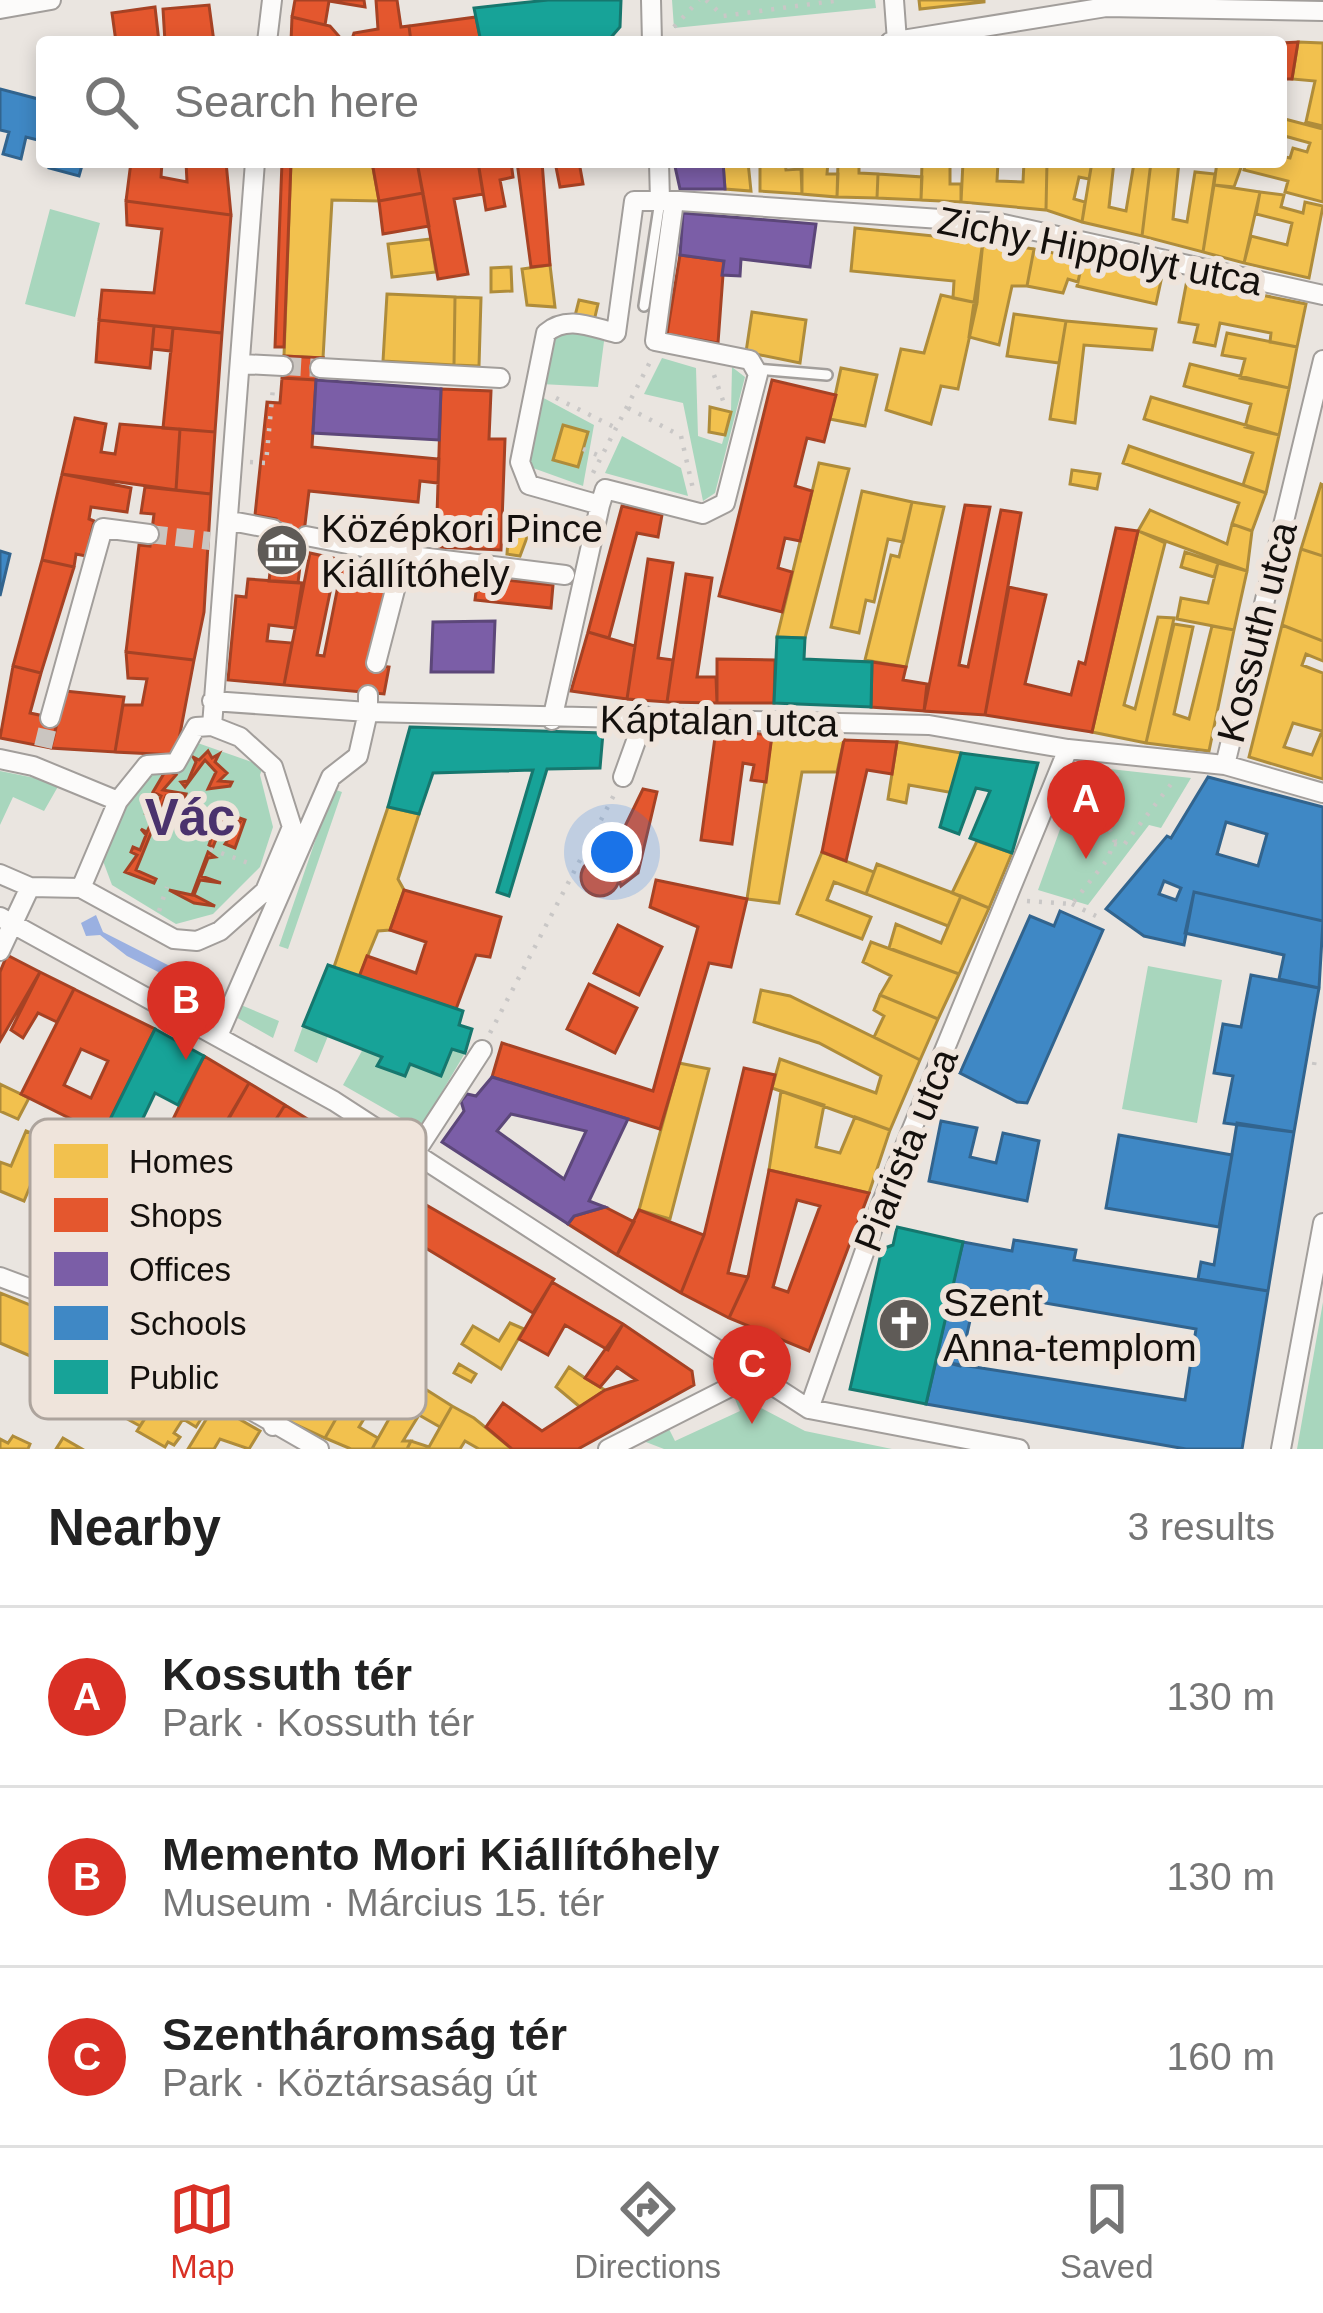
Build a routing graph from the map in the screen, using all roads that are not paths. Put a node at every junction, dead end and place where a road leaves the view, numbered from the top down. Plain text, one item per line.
1 (51, 0) edge
2 (272, 0) edge
3 (651, 0) edge
4 (894, 0) edge
5 (6, 5) edge
6 (1323, 10) edge
7 (268, 36) edge
8 (652, 36) edge
9 (894, 36) edge
10 (930, 36) edge
11 (255, 168) edge
12 (660, 168) edge
13 (667, 201) junction
14 (1323, 295) edge
15 (644, 306) dead end
16 (616, 333) junction
17 (658, 341) junction
18 (1323, 360) edge
19 (242, 364) junction
20 (320, 368) tunnel mouth
21 (757, 369) junction
22 (279, 372) tunnel mouth
23 (827, 375) dead end
24 (500, 377) dead end
25 (592, 503) junction
26 (230, 520) junction
27 (273, 529) tunnel mouth
28 (149, 534) tunnel mouth
29 (306, 536) tunnel mouth
30 (404, 555) junction
31 (565, 575) dead end
32 (376, 663) dead end
33 (212, 701) junction
34 (368, 704) junction
35 (645, 716) junction
36 (50, 718) tunnel mouth
37 (552, 720) junction
38 (212, 726) junction
39 (43, 747) tunnel mouth
40 (1068, 749) junction
41 (0, 759) edge
42 (1225, 765) junction
43 (33, 766) junction
44 (623, 777) road end
45 (1323, 793) edge
46 (118, 801) junction
47 (0, 874) edge
48 (30, 887) junction
49 (81, 888) junction
50 (6, 920) edge
51 (0, 951) edge
52 (218, 1036) junction
53 (482, 1050) road end
54 (358, 1119) edge
55 (426, 1137) edge
56 (426, 1159) edge
57 (1323, 1223) edge
58 (0, 1276) edge
59 (30, 1289) edge
60 (752, 1376) junction
61 (809, 1409) junction
62 (261, 1419) edge
63 (277, 1419) edge
64 (273, 1426) junction
65 (320, 1449) edge
66 (608, 1449) edge
67 (1019, 1449) edge
68 (1280, 1449) edge

1 - 5 street
2 - 7 street
3 - 8 street
4 - 9 street
6 - 10 street
11 - 19 street
12 - 13 street
13 - 14 street, Zichy Hippolyt utca
13 - 15 lane
13 - 16 street
13 - 17 street
16 - 17 street
16 - 25 street
17 - 21 street
18 - 42 street, Kossuth utca
19 - 22 street
19 - 26 street
20 - 24 street
21 - 23 lane
21 - 25 street
25 - 37 street
26 - 27 street
26 - 33 street
28 - 36 street
29 - 30 street
30 - 31 street
30 - 32 street
33 - 34 street, Káptalan utca
33 - 38 street
34 - 37 street, Káptalan utca
34 - 52 street
35 - 37 street, Káptalan utca
35 - 40 street, Káptalan utca
35 - 44 street
38 - 46 street
38 - 49 street
39 - 43 street
40 - 42 street, Káptalan utca
40 - 61 street, Piarista utca
41 - 43 street
42 - 45 street
43 - 46 street
46 - 49 street
47 - 48 street
48 - 49 street
48 - 50 street
50 - 51 street
50 - 52 street
52 - 54 street
53 - 55 street
56 - 60 street
57 - 68 street
58 - 59 street
60 - 61 street
60 - 66 street
61 - 67 street
62 - 64 street
63 - 64 street
64 - 65 street

